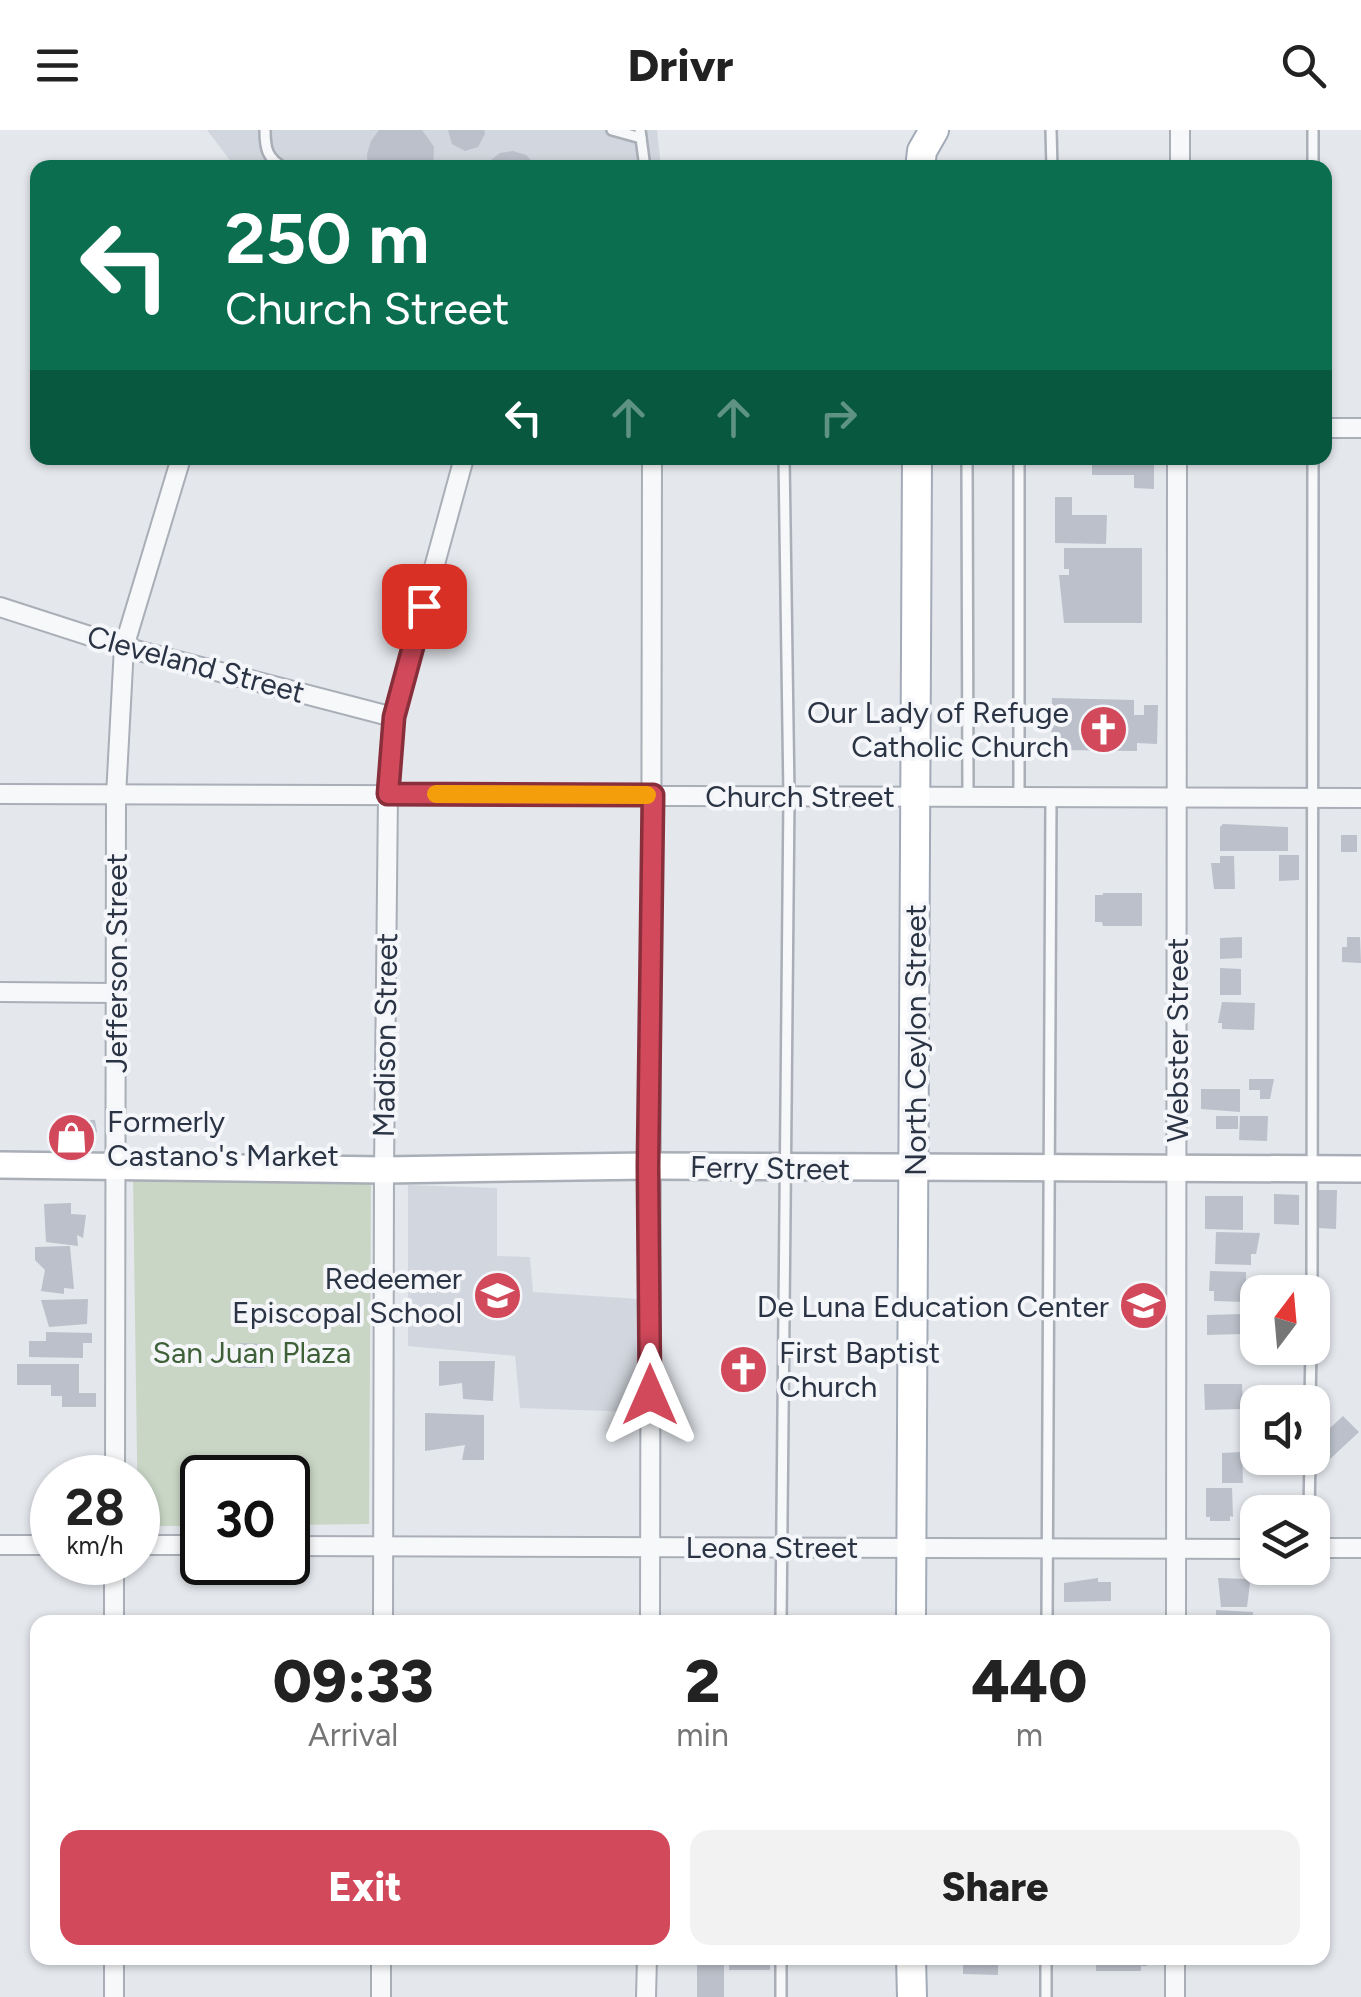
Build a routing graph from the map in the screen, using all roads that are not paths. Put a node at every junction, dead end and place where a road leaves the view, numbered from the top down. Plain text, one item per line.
1 (265, 130) edge
2 (612, 130) edge
3 (934, 130) edge
4 (1052, 130) edge
5 (1180, 130) edge
6 (1313, 130) edge
7 (641, 134) edge
8 (271, 160) edge
9 (644, 160) edge
10 (921, 160) edge
11 (1052, 160) edge
12 (1180, 160) edge
13 (1313, 160) edge
14 (1332, 428) edge
15 (1361, 428) edge
16 (179, 465) edge
17 (462, 465) edge
18 (652, 465) edge
19 (784, 465) edge
20 (917, 465) edge
21 (967, 465) edge
22 (1020, 465) edge
23 (1176, 465) edge
24 (1313, 465) edge
25 (0, 608) edge
26 (124, 647) junction
27 (394, 717) junction
28 (0, 794) edge
29 (388, 794) junction
30 (653, 795) junction
31 (116, 796) junction
32 (789, 796) junction
33 (1018, 796) junction
34 (1051, 796) junction
35 (1178, 796) junction
36 (914, 797) junction
37 (968, 797) junction
38 (1313, 797) junction
39 (1361, 798) edge
40 (0, 992) edge
41 (116, 992) junction
42 (0, 1165) edge
43 (117, 1166) junction
44 (648, 1166) junction
45 (783, 1168) junction
46 (1049, 1168) junction
47 (1177, 1168) junction
48 (1313, 1168) junction
49 (916, 1169) junction
50 (1361, 1169) edge
51 (384, 1170) junction
52 (1312, 1275) edge
53 (115, 1455) edge
54 (30, 1545) edge
55 (0, 1546) edge
56 (310, 1546) edge
57 (384, 1547) junction
58 (911, 1547) junction
59 (650, 1548) junction
60 (780, 1548) junction
61 (1048, 1548) junction
62 (1240, 1548) edge
63 (1330, 1548) edge
64 (1361, 1548) edge
65 (1176, 1549) junction
66 (114, 1585) edge
67 (114, 1615) edge
68 (383, 1615) edge
69 (650, 1615) edge
70 (780, 1615) edge
71 (911, 1615) edge
72 (1047, 1615) edge
73 (1176, 1615) edge
74 (114, 1965) edge
75 (381, 1965) edge
76 (646, 1965) edge
77 (781, 1965) edge
78 (912, 1965) edge
79 (1046, 1965) edge
80 (1175, 1965) edge
81 (114, 1997) edge
82 (380, 1997) edge
83 (646, 1997) edge
84 (781, 1997) edge
85 (912, 1997) edge
86 (1046, 1997) edge
87 (1175, 1997) edge

1 - 8 lane
2 - 7 lane
3 - 10 main road
4 - 11 lane
5 - 12 street
6 - 13 lane
7 - 9 lane
14 - 15 street
16 - 26 street, Jefferson Street
17 - 27 street, Madison Street
18 - 30 street
19 - 32 lane
20 - 36 main road, North Ceylon Street
21 - 37 lane
22 - 33 lane
23 - 35 street, Webster Street
24 - 38 lane
25 - 26 street, Cleveland Street
26 - 27 street, Cleveland Street
26 - 31 street, Jefferson Street
27 - 29 street, Madison Street
28 - 31 street, Church Street
29 - 30 street, Church Street
29 - 31 street, Church Street
29 - 51 street, Madison Street
30 - 32 street, Church Street
30 - 44 street
31 - 41 street, Jefferson Street
32 - 36 street, Church Street
32 - 45 lane
33 - 34 street, Church Street
33 - 37 street, Church Street
34 - 35 street, Church Street
34 - 46 lane
35 - 38 street, Church Street
35 - 47 street, Webster Street
36 - 37 street, Church Street
36 - 49 main road, North Ceylon Street
38 - 39 street, Church Street
38 - 48 lane
40 - 41 street
41 - 43 street, Jefferson Street
42 - 43 street, Ferry Street
43 - 51 street, Ferry Street
43 - 53 street, Jefferson Street
44 - 45 street, Ferry Street
44 - 51 street, Ferry Street
44 - 59 street
45 - 49 street, Ferry Street
45 - 60 lane
46 - 47 street, Ferry Street
46 - 49 street, Ferry Street
46 - 61 lane
47 - 48 street, Ferry Street
47 - 65 street, Webster Street
48 - 50 street, Ferry Street
48 - 52 lane
49 - 58 main road, North Ceylon Street
51 - 57 street, Madison Street
54 - 55 street
56 - 57 street, Leona Street
57 - 59 street, Leona Street
57 - 68 street, Madison Street
58 - 60 street, Leona Street
58 - 61 street, Leona Street
58 - 71 main road, North Ceylon Street
59 - 60 street, Leona Street
59 - 69 street
60 - 70 lane
61 - 65 street, Leona Street
61 - 72 lane
62 - 65 street, Leona Street
63 - 64 street
65 - 73 street, Webster Street
66 - 67 street
74 - 81 street
75 - 82 street
76 - 83 street
77 - 84 lane
78 - 85 main road
79 - 86 lane
80 - 87 street

